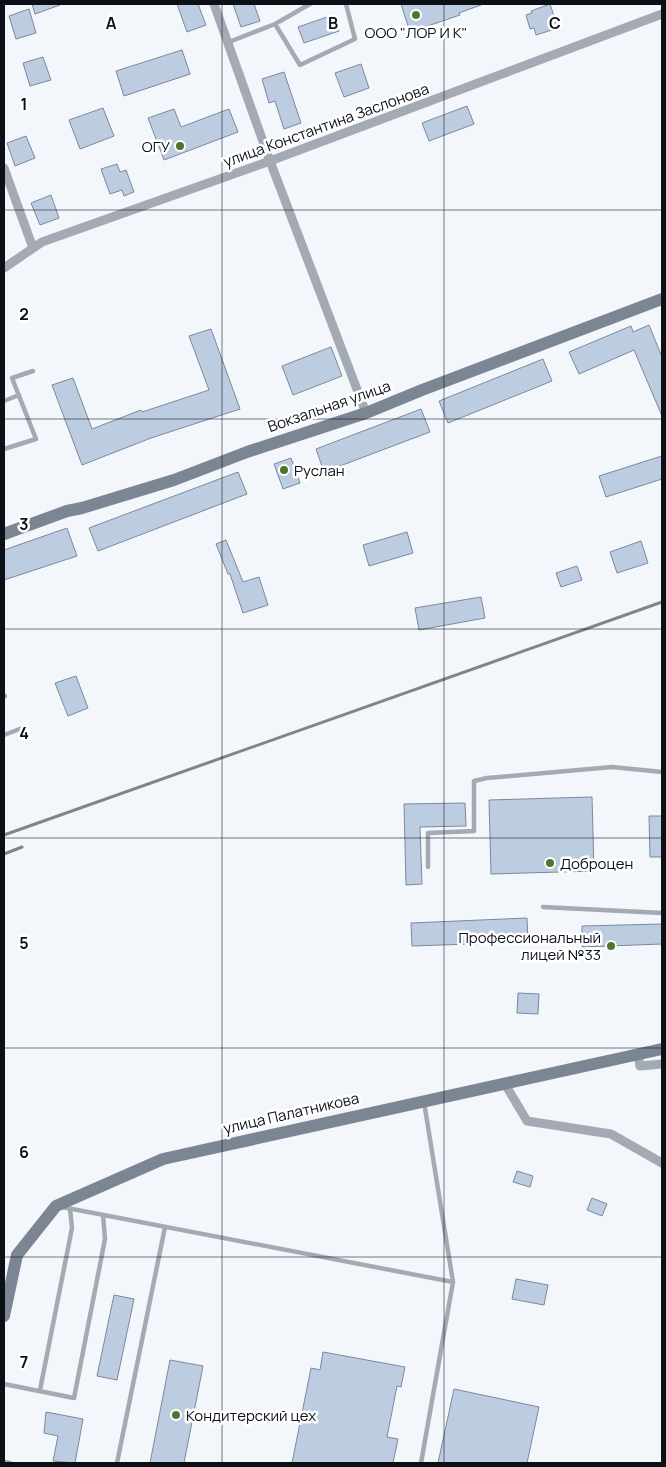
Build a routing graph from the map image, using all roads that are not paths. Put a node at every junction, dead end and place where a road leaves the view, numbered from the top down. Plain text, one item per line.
1 (214, 4) edge
2 (310, 4) edge
3 (346, 4) edge
4 (662, 14) edge
5 (275, 24) junction
6 (228, 42) junction
7 (270, 161) junction
8 (4, 168) edge
9 (33, 248) junction
10 (4, 268) edge
11 (662, 299) edge
12 (32, 371) dead end
13 (19, 395) junction
14 (4, 401) edge
15 (366, 413) junction
16 (4, 449) edge
17 (4, 534) edge
18 (25, 727) dead end
19 (4, 734) edge
20 (662, 772) edge
21 (428, 867) dead end
22 (542, 907) dead end
23 (662, 913) edge
24 (662, 1049) edge
25 (638, 1054) junction
26 (662, 1064) edge
27 (505, 1084) junction
28 (424, 1101) junction
29 (662, 1163) edge
30 (56, 1206) junction
31 (70, 1209) junction
32 (103, 1215) junction
33 (166, 1227) junction
34 (452, 1282) junction
35 (4, 1316) edge
36 (4, 1384) edge
37 (40, 1390) junction
38 (4, 1462) edge
39 (10, 1463) edge
40 (117, 1463) edge
41 (421, 1463) edge

1 - 6 street
2 - 5 lane
3 - 5 lane
4 - 7 street, улица Константина Заслонова
5 - 6 lane
6 - 7 street
7 - 9 street, улица Константина Заслонова
7 - 15 street
8 - 9 street
9 - 10 street, улица Константина Заслонова
11 - 15 street, Вокзальная улица
12 - 13 lane
13 - 14 lane
13 - 16 lane
15 - 17 street, Вокзальная улица
18 - 19 lane
20 - 21 lane
22 - 23 lane
24 - 25 street, улица Палатникова
25 - 26 street
25 - 27 street, улица Палатникова
27 - 28 street, улица Палатникова
27 - 29 street
28 - 30 street, улица Палатникова
28 - 34 lane
30 - 31 lane
30 - 35 street, улица Палатникова
31 - 32 lane
31 - 37 lane
32 - 33 lane
32 - 37 lane
33 - 34 lane
33 - 40 lane
34 - 41 lane
36 - 37 lane
38 - 39 lane

